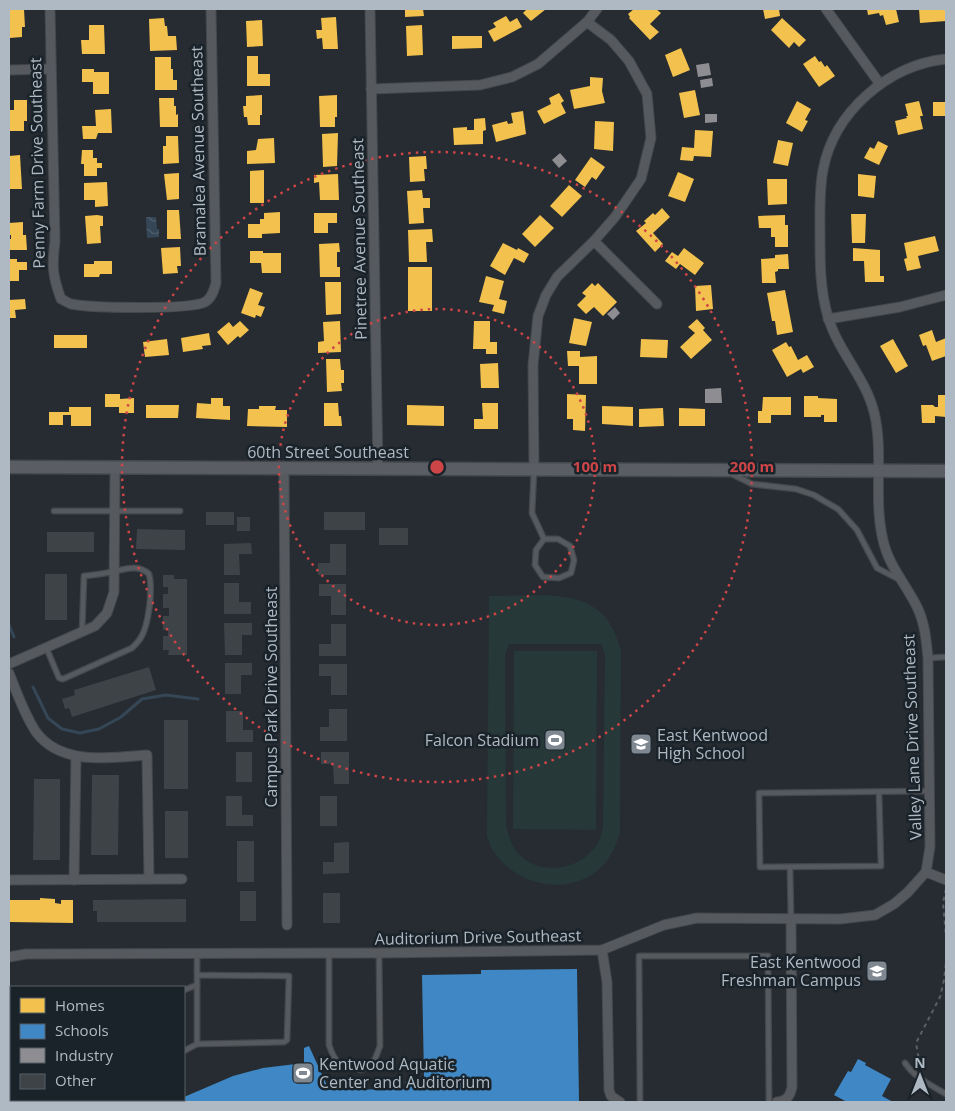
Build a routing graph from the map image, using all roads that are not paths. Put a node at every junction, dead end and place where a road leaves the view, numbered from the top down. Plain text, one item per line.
1 (50, 9) edge
2 (211, 9) edge
3 (370, 9) edge
4 (597, 9) edge
5 (826, 9) edge
6 (587, 22) junction
7 (946, 58) edge
8 (9, 70) edge
9 (51, 70) junction
10 (880, 84) junction
11 (371, 89) junction
12 (594, 240) junction
13 (213, 293) joint
14 (946, 295) edge
15 (656, 304) dead end
16 (828, 319) junction
17 (9, 467) edge
18 (115, 468) junction
19 (284, 468) junction
20 (378, 469) junction
21 (534, 469) junction
22 (725, 470) junction
23 (877, 471) junction
24 (946, 471) edge
25 (54, 511) dead end
26 (180, 511) dead end
27 (115, 512) junction
28 (544, 539) junction
29 (114, 572) junction
30 (900, 580) junction
31 (82, 632) junction
32 (46, 647) junction
33 (946, 657) edge
34 (928, 658) junction
35 (9, 664) edge
36 (9, 673) edge
37 (76, 757) junction
38 (928, 791) junction
39 (879, 792) junction
40 (790, 867) junction
41 (926, 872) junction
42 (149, 879) junction
43 (182, 879) dead end
44 (9, 880) edge
45 (74, 880) junction
46 (946, 880) edge
47 (791, 919) junction
48 (287, 925) dead end
49 (602, 950) junction
50 (196, 953) junction
51 (329, 953) junction
52 (379, 953) junction
53 (9, 957) edge
54 (197, 975) junction
55 (196, 985) junction
56 (185, 990) edge
57 (197, 1044) junction
58 (185, 1050) edge
59 (905, 1063) dead end
60 (946, 1094) edge
61 (620, 1102) edge
62 (640, 1102) edge
63 (769, 1102) edge
64 (777, 1102) edge

1 - 9 street, Penny Farm Drive Southeast
2 - 13 street, Bramalea Avenue Southeast
3 - 11 street, Pinetree Avenue Southeast
4 - 6 street
5 - 10 street
6 - 11 street
6 - 12 street
7 - 10 street, Valley Lane Drive Southeast
8 - 9 street
9 - 13 street, Penny Farm Drive Southeast
10 - 16 street, Valley Lane Drive Southeast
11 - 20 street, Pinetree Avenue Southeast
12 - 15 street
12 - 21 street
14 - 16 street
16 - 23 street, Valley Lane Drive Southeast
17 - 18 main road, 60th Street Southeast
18 - 19 main road, 60th Street Southeast
18 - 27 street
19 - 20 main road, 60th Street Southeast
19 - 48 street, Campus Park Drive Southeast
20 - 21 main road, 60th Street Southeast
21 - 22 main road, 60th Street Southeast
21 - 28 lane
22 - 23 main road, 60th Street Southeast
22 - 30 lane
23 - 24 main road, 60th Street Southeast
23 - 30 street, Valley Lane Drive Southeast
25 - 27 lane
26 - 27 lane
27 - 29 street
28 - 28 lane
29 - 31 street
29 - 31 lane
29 - 32 lane
30 - 34 street, Valley Lane Drive Southeast
31 - 32 street
32 - 35 street
33 - 34 lane
34 - 38 street, Valley Lane Drive Southeast
36 - 37 street
37 - 42 street
37 - 45 street
38 - 39 lane
38 - 41 street, Valley Lane Drive Southeast
39 - 40 lane
39 - 40 lane
40 - 47 lane
41 - 46 street
41 - 47 street, Auditorium Drive Southeast
42 - 43 street
42 - 45 street
44 - 45 street
47 - 49 street, Auditorium Drive Southeast
47 - 64 street
49 - 52 street, Auditorium Drive Southeast
49 - 61 street
50 - 51 street, Auditorium Drive Southeast
50 - 53 street, Auditorium Drive Southeast
50 - 54 lane
51 - 52 street, Auditorium Drive Southeast
51 - 52 lane
54 - 55 lane
54 - 57 lane
55 - 56 lane
55 - 57 lane
57 - 58 lane
59 - 60 lane
62 - 63 lane

